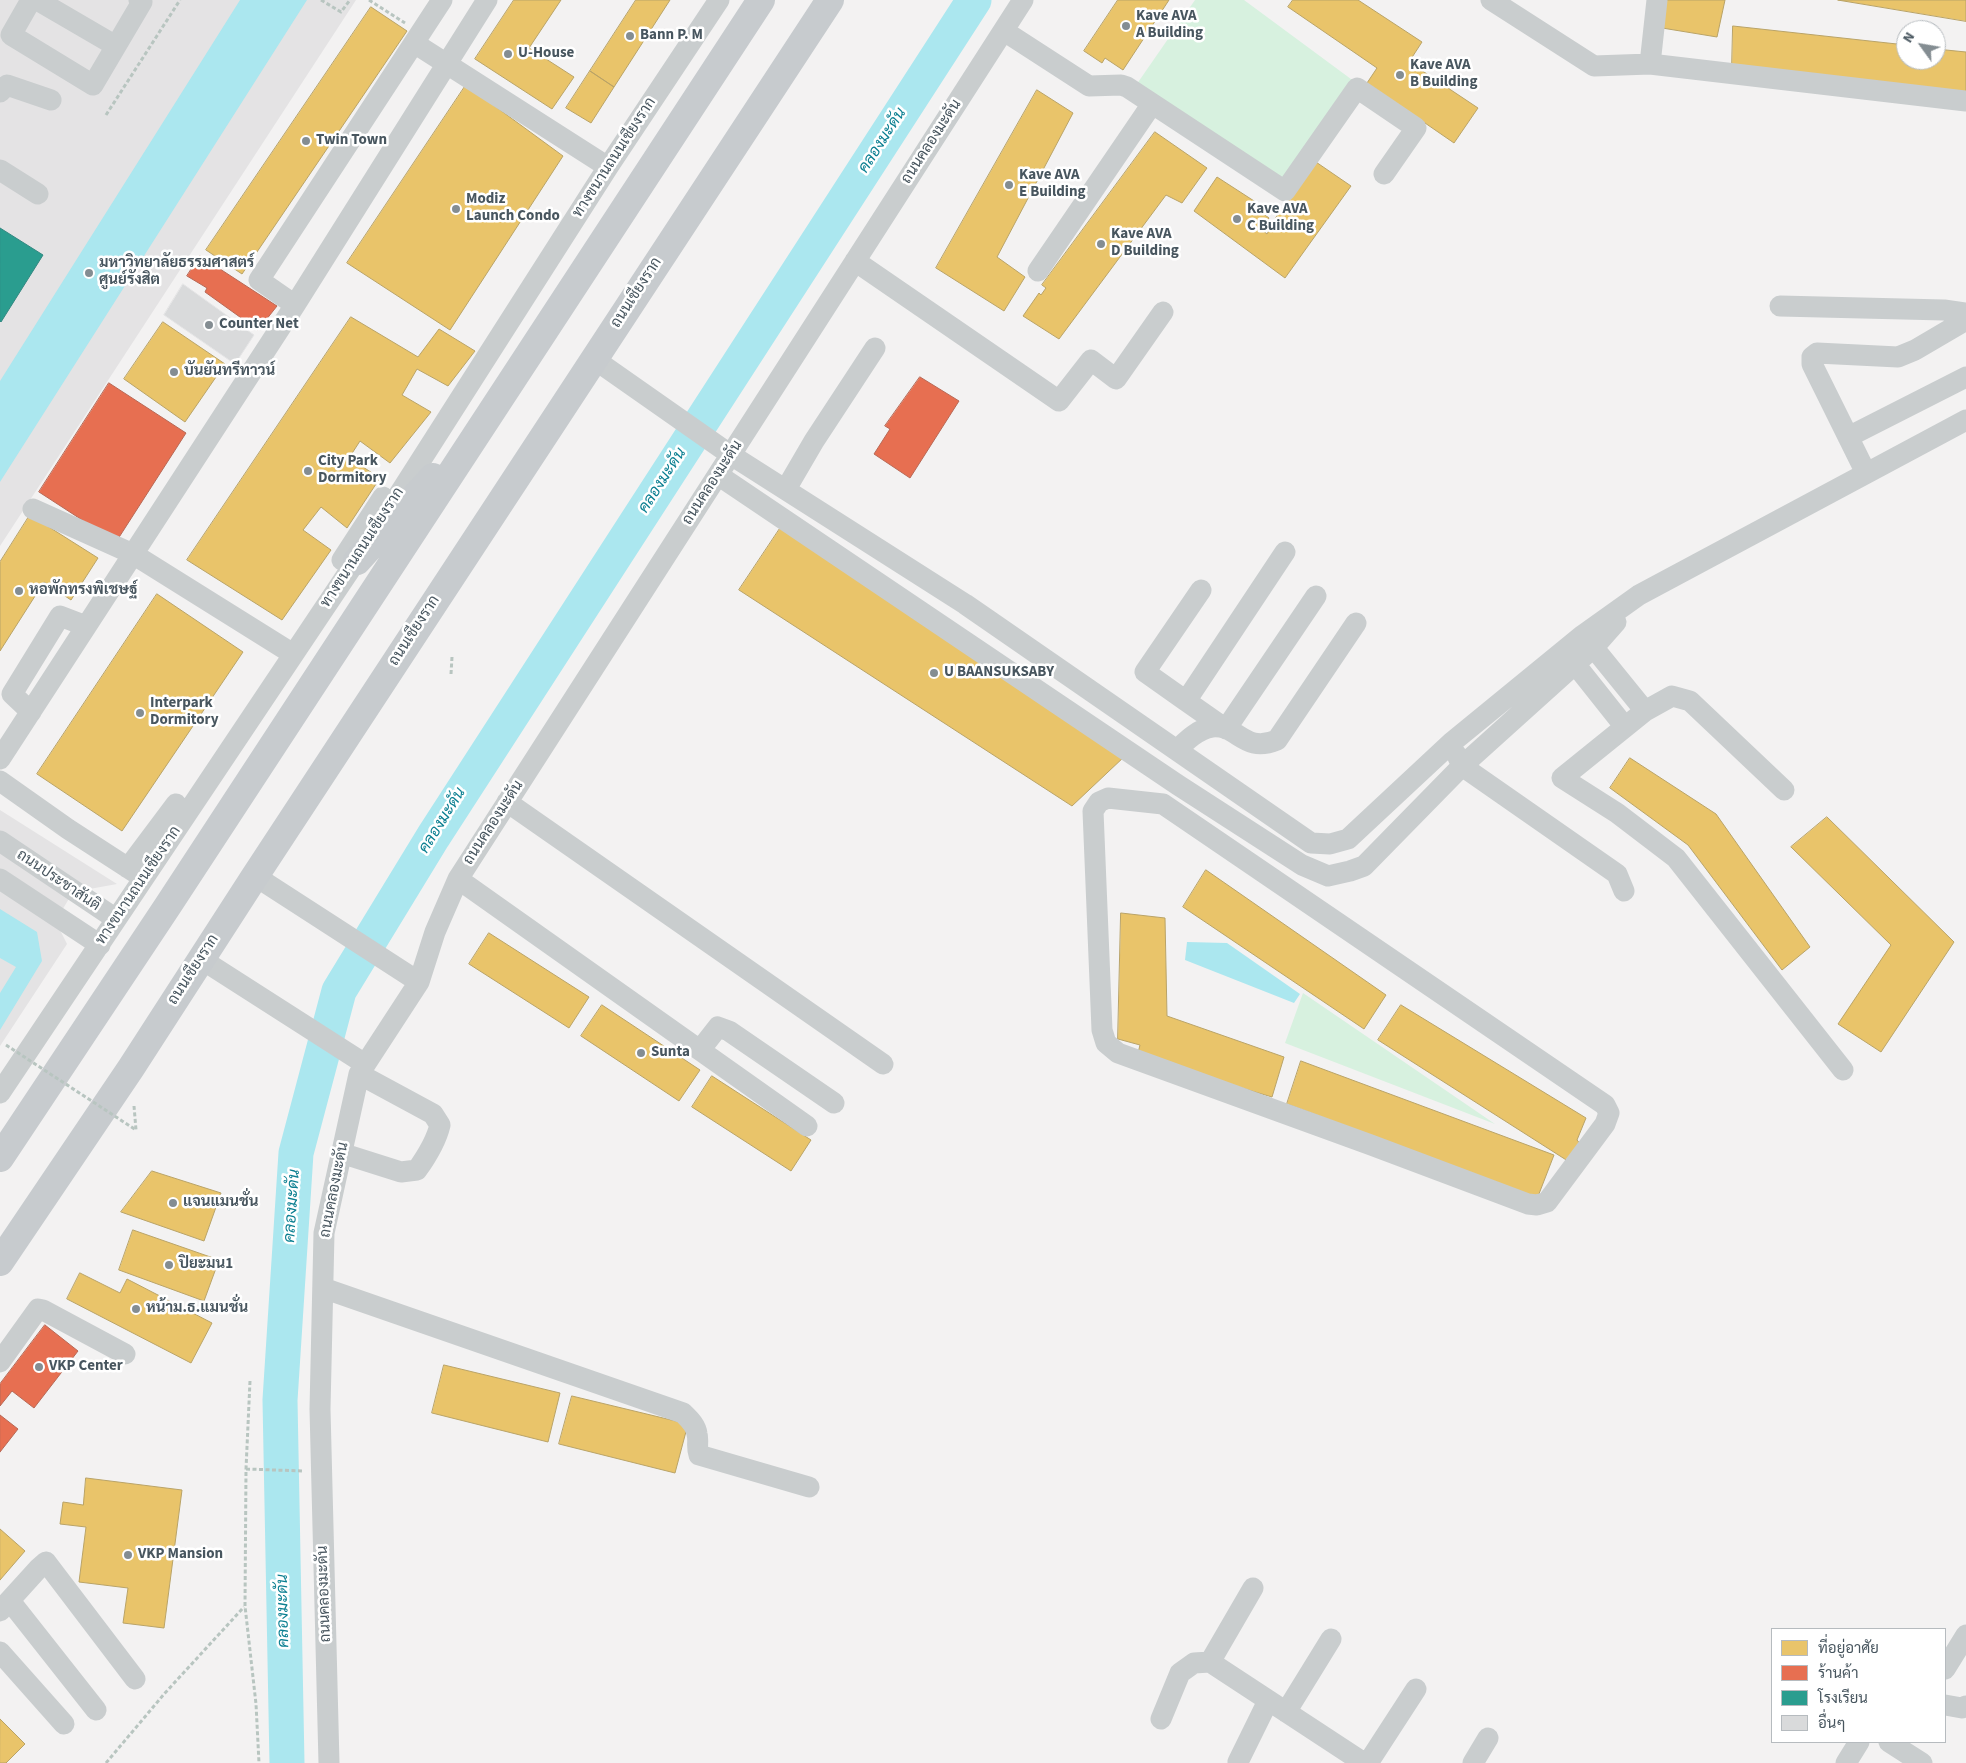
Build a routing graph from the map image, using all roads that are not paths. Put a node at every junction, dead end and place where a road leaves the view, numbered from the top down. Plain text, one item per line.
1 (31, 0) edge
2 (37, 0) edge
3 (139, 0) edge
4 (442, 0) edge
5 (487, 0) edge
6 (720, 0) edge
7 (761, 0) edge
8 (830, 0) edge
9 (1023, 0) edge
10 (1491, 0) edge
11 (1657, 0) edge
12 (1004, 31) junction
13 (419, 34) junction
14 (116, 46) junction
15 (446, 63) junction
16 (1650, 64) junction
17 (0, 92) edge
18 (51, 100) dead end
19 (1966, 101) edge
20 (1152, 104) junction
21 (608, 167) junction
22 (0, 170) edge
23 (1384, 174) dead end
24 (38, 194) dead end
25 (855, 261) junction
26 (1038, 271) dead end
27 (295, 305) junction
28 (1780, 306) dead end
29 (1163, 312) dead end
30 (1966, 314) edge
31 (1966, 320) edge
32 (875, 348) dead end
33 (485, 358) junction
34 (594, 359) junction
35 (1966, 377) edge
36 (508, 388) junction
37 (1966, 420) edge
38 (1848, 437) junction
39 (726, 450) junction
40 (1866, 473) junction
41 (718, 475) junction
42 (786, 489) junction
43 (33, 509) dead end
44 (1285, 552) dead end
45 (133, 554) junction
46 (357, 561) junction
47 (1201, 590) dead end
48 (1316, 596) dead end
49 (1356, 623) dead end
50 (1589, 641) junction
51 (288, 651) junction
52 (1571, 656) junction
53 (1186, 701) junction
54 (1644, 711) junction
55 (1625, 727) junction
56 (1226, 729) junction
57 (1451, 743) junction
58 (1177, 750) junction
59 (0, 759) edge
60 (1194, 763) junction
61 (1462, 766) junction
62 (0, 781) edge
63 (1178, 785) junction
64 (1784, 790) dead end
65 (507, 802) junction
66 (1163, 804) junction
67 (1348, 839) junction
68 (0, 841) edge
69 (1311, 843) junction
70 (1302, 865) junction
71 (1364, 866) junction
72 (136, 873) junction
73 (255, 876) junction
74 (0, 879) edge
75 (458, 879) junction
76 (1624, 891) dead end
77 (116, 920) junction
78 (100, 944) junction
79 (201, 959) junction
80 (413, 978) junction
81 (700, 1050) junction
82 (358, 1064) junction
83 (883, 1064) dead end
84 (1843, 1070) dead end
85 (0, 1092) edge
86 (834, 1103) dead end
87 (807, 1126) dead end
88 (341, 1153) junction
89 (0, 1158) edge
90 (0, 1262) edge
91 (323, 1288) junction
92 (125, 1354) dead end
93 (0, 1362) edge
94 (808, 1488) dead end
95 (1253, 1588) dead end
96 (5, 1606) edge
97 (1966, 1635) edge
98 (1331, 1639) dead end
99 (0, 1652) edge
100 (1210, 1662) junction
101 (1946, 1667) edge
102 (135, 1679) dead end
103 (1416, 1688) dead end
104 (1268, 1701) junction
105 (96, 1710) dead end
106 (1286, 1712) junction
107 (1161, 1719) dead end
108 (64, 1724) dead end
109 (1488, 1738) dead end
110 (1858, 1743) edge
111 (1891, 1743) edge
112 (1238, 1762) edge
113 (328, 1763) edge
114 (1366, 1763) edge
115 (1473, 1763) edge
116 (1846, 1763) edge
117 (1922, 1763) edge

1 - 14 street
2 - 14 street
3 - 14 street
4 - 13 street
5 - 15 street
6 - 21 street, ทางขนานถนนเชียงราก
7 - 36 main road
8 - 34 main road, ถนนเชียงราก
9 - 12 street, ถนนคลองมะดัน
10 - 16 street
11 - 16 street
12 - 20 street
12 - 25 street, ถนนคลองมะดัน
13 - 15 street
13 - 27 street
15 - 21 street
15 - 27 street
16 - 19 street
17 - 18 street
20 - 23 street
20 - 26 street
21 - 33 street, ทางขนานถนนเชียงราก
22 - 24 street
25 - 29 street
25 - 39 street, ถนนคลองมะดัน
27 - 45 street
28 - 30 street
31 - 38 street
32 - 42 street
33 - 46 street, ทางขนานถนนเชียงราก
33 - 51 street
34 - 39 street
34 - 73 main road, ถนนเชียงราก
35 - 38 street
36 - 46 main road
36 - 89 main road
37 - 40 street
38 - 40 street
39 - 41 street, ถนนคลองมะดัน
39 - 42 street
40 - 50 street
41 - 63 street
41 - 65 street, ถนนคลองมะดัน
42 - 58 street
43 - 45 street
44 - 53 street
45 - 51 street
45 - 59 street
46 - 51 street, ทางขนานถนนเชียงราก
47 - 53 street
48 - 56 street
49 - 56 street
50 - 52 street
50 - 54 street
51 - 72 street, ทางขนานถนนเชียงราก
52 - 55 street
52 - 57 street
52 - 61 street
53 - 56 street
54 - 55 street
54 - 64 street
55 - 84 street
56 - 58 street
57 - 61 street
57 - 67 street
58 - 60 street
60 - 63 street
60 - 69 street
61 - 71 street
61 - 76 street
62 - 72 street
63 - 66 street
63 - 70 street
65 - 75 street, ถนนคลองมะดัน
65 - 83 street
66 - 66 street
67 - 69 street
67 - 71 street
68 - 77 street, ถนนประชาสันติ
69 - 70 street
70 - 71 street
72 - 77 street, ทางขนานถนนเชียงราก
73 - 79 main road, ถนนเชียงราก
73 - 80 street
74 - 78 street, ถนนประชาสันติ
75 - 80 street, ถนนคลองมะดัน
75 - 81 street
77 - 78 street, ทางขนานถนนเชียงราก
78 - 85 street, ทางขนานถนนเชียงราก
79 - 82 street
79 - 90 main road, ถนนเชียงราก
80 - 82 street, ถนนคลองมะดัน
81 - 86 street
81 - 87 street
82 - 88 street, ถนนคลองมะดัน
82 - 88 street
88 - 91 street, ถนนคลองมะดัน
91 - 94 street
91 - 113 street, ถนนคลองมะดัน
92 - 93 street
95 - 100 street
96 - 102 street
96 - 105 street
97 - 101 street
98 - 106 street
99 - 108 street
100 - 104 street
100 - 107 street
103 - 114 street
104 - 106 street
104 - 112 street
106 - 114 street
109 - 115 street
110 - 116 street
111 - 117 street

